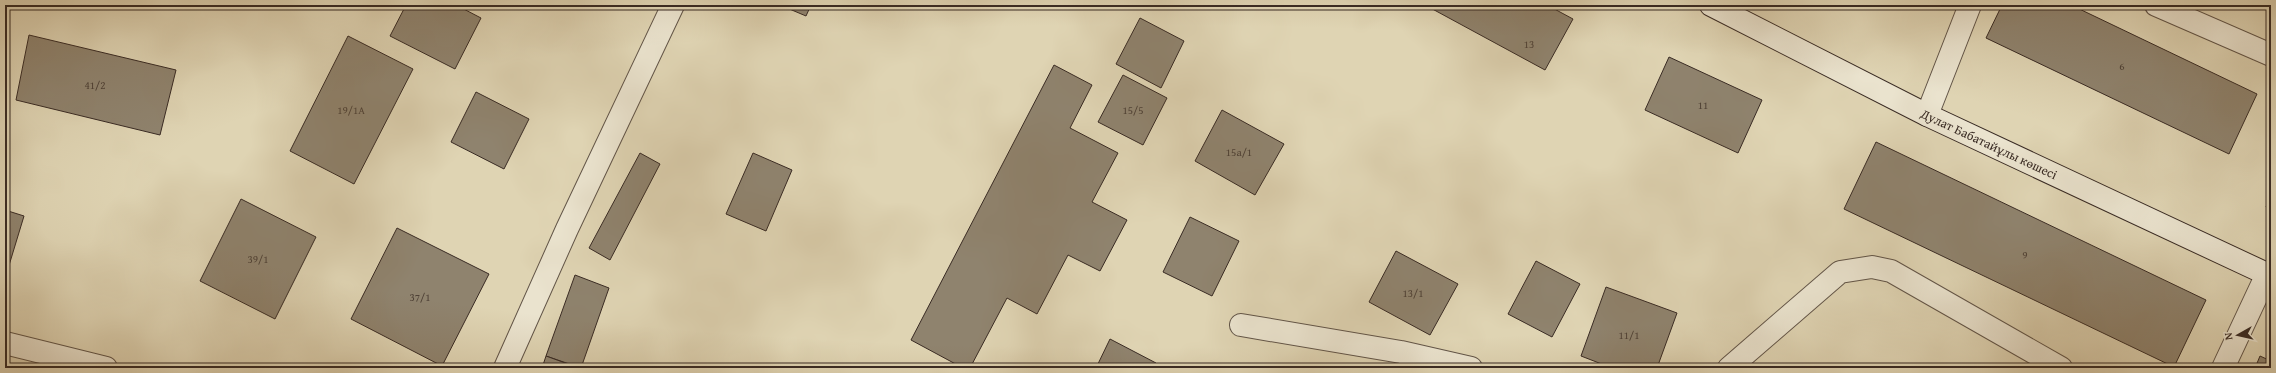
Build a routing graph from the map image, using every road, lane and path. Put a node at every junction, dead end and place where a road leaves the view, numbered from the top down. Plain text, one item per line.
1 (673, 5) edge
2 (1710, 5) edge
3 (1970, 5) edge
4 (2156, 5) edge
5 (2271, 55) edge
6 (1927, 115) junction
7 (2269, 275) edge
8 (1241, 325) dead end
9 (5, 342) edge
10 (106, 368) edge
11 (504, 368) edge
12 (1471, 368) edge
13 (1729, 368) edge
14 (2061, 368) edge
15 (2223, 368) edge

1 - 11 street
2 - 6 street, Дулат Бабатайұлы көшесі
3 - 6 street
4 - 5 street
6 - 7 street, Дулат Бабатайұлы көшесі
7 - 15 street
8 - 12 street
9 - 10 street
13 - 14 street

